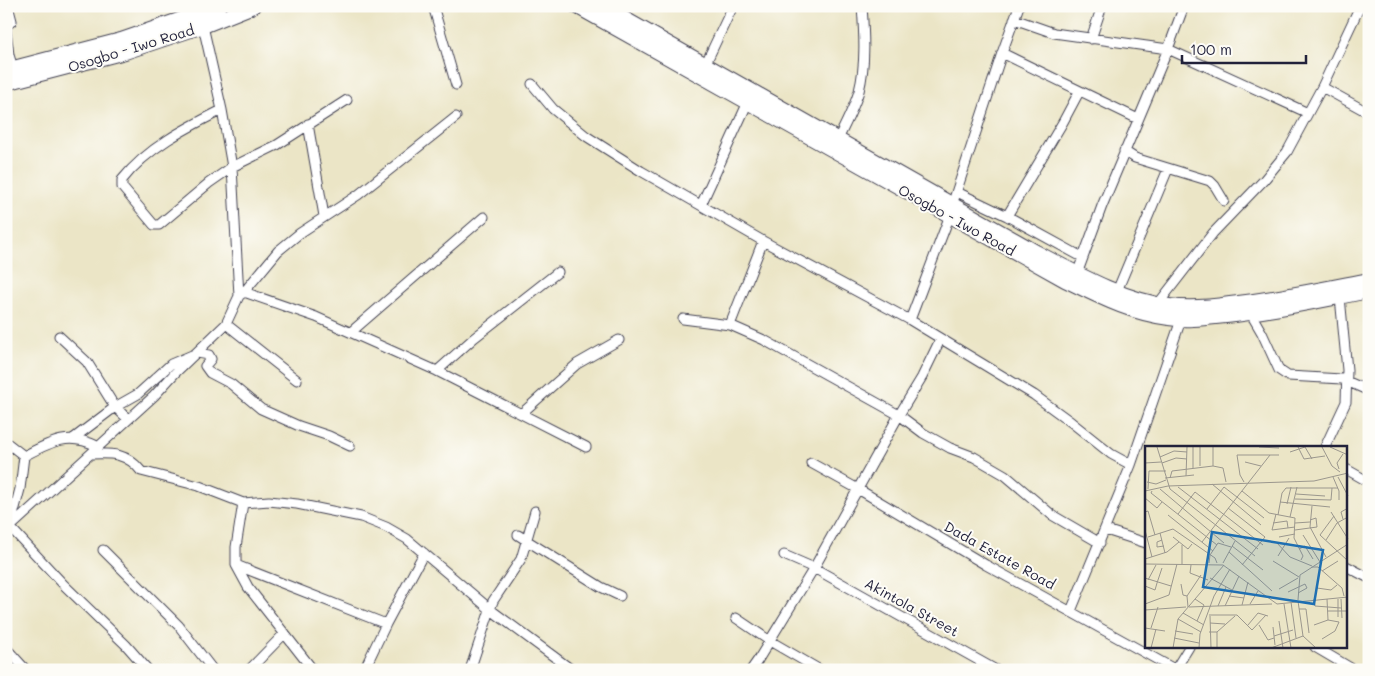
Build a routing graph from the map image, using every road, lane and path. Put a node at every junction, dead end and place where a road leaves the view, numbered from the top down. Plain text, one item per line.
1 (8, 6) edge
2 (219, 6) edge
3 (253, 6) edge
4 (433, 6) edge
5 (576, 6) edge
6 (602, 6) edge
7 (733, 6) edge
8 (862, 6) edge
9 (1019, 6) edge
10 (1102, 6) edge
11 (1184, 6) edge
12 (1356, 7) edge
13 (201, 15) edge
14 (1014, 19) junction
15 (6, 26) edge
16 (6, 30) edge
17 (1091, 39) junction
18 (1168, 49) junction
19 (1002, 53) junction
20 (705, 65) junction
21 (10, 69) edge
22 (6, 83) edge
23 (532, 84) dead end
24 (456, 85) dead end
25 (1322, 87) junction
26 (1079, 92) junction
27 (347, 100) dead end
28 (748, 102) junction
29 (222, 110) junction
30 (1308, 113) junction
31 (1369, 113) edge
32 (456, 117) dead end
33 (1138, 119) junction
34 (308, 124) junction
35 (838, 141) junction
36 (1124, 152) junction
37 (232, 167) junction
38 (1168, 169) junction
39 (1224, 201) dead end
40 (953, 204) junction
41 (701, 205) junction
42 (324, 216) junction
43 (1007, 216) junction
44 (484, 217) dead end
45 (763, 241) junction
46 (1082, 257) junction
47 (558, 272) dead end
48 (1077, 274) junction
49 (1369, 280) edge
50 (1117, 291) junction
51 (1369, 291) edge
52 (242, 294) junction
53 (1340, 296) junction
54 (1158, 304) junction
55 (1251, 314) junction
56 (683, 319) dead end
57 (910, 320) junction
58 (1181, 320) junction
59 (226, 324) junction
60 (730, 325) junction
61 (351, 332) junction
62 (59, 336) dead end
63 (619, 340) dead end
64 (940, 340) junction
65 (197, 353) junction
66 (437, 371) junction
67 (298, 380) dead end
68 (1347, 381) junction
69 (1369, 391) edge
70 (115, 407) junction
71 (521, 414) junction
72 (899, 415) junction
73 (128, 419) junction
74 (74, 438) junction
75 (106, 439) junction
76 (6, 442) edge
77 (97, 446) junction
78 (350, 446) dead end
79 (1325, 446) edge
80 (586, 448) dead end
81 (114, 453) junction
82 (91, 454) junction
83 (24, 456) junction
84 (811, 463) dead end
85 (1131, 465) junction
86 (1348, 470) edge
87 (1369, 482) edge
88 (858, 489) junction
89 (244, 503) junction
90 (536, 511) dead end
91 (8, 529) edge
92 (1106, 530) junction
93 (518, 536) dead end
94 (527, 540) junction
95 (1100, 543) junction
96 (1145, 543) edge
97 (103, 550) dead end
98 (424, 553) junction
99 (784, 555) dead end
100 (236, 565) junction
101 (1348, 567) edge
102 (814, 568) junction
103 (1369, 578) edge
104 (620, 596) dead end
105 (491, 610) junction
106 (1071, 611) junction
107 (736, 618) dead end
108 (386, 624) junction
109 (285, 633) junction
110 (770, 640) junction
111 (6, 648) edge
112 (1188, 648) edge
113 (1317, 648) edge
114 (20, 667) edge
115 (148, 670) edge
116 (213, 670) edge
117 (249, 670) edge
118 (313, 670) edge
119 (364, 670) edge
120 (470, 670) edge
121 (572, 670) edge
122 (751, 670) edge
123 (820, 670) edge
124 (996, 670) edge
125 (1176, 670) edge
126 (1354, 670) edge

1 - 15 street
2 - 13 main road, Osogbo - Iwo Road
3 - 13 main road, Osogbo - Iwo Road
4 - 24 street
5 - 28 main road, Osogbo - Iwo Road
6 - 20 main road, Osogbo - Iwo Road
7 - 20 street
8 - 35 street
9 - 14 street
10 - 17 street
11 - 18 street
12 - 25 street
13 - 21 main road, Osogbo - Iwo Road
13 - 22 main road, Osogbo - Iwo Road
13 - 29 street
14 - 17 street
14 - 19 street
16 - 21 street
17 - 18 street
18 - 30 street
18 - 33 street
19 - 26 street
19 - 40 street
20 - 35 main road, Osogbo - Iwo Road
23 - 41 street
25 - 30 street
25 - 31 street
26 - 33 street
26 - 43 street
27 - 34 street
28 - 40 main road, Osogbo - Iwo Road
28 - 41 street
29 - 37 street
29 - 37 street
30 - 54 street
32 - 42 street
33 - 36 street
34 - 37 street
34 - 42 street
35 - 40 main road, Osogbo - Iwo Road
36 - 38 street
36 - 46 street
37 - 52 street
38 - 39 street
38 - 50 street
40 - 43 street
40 - 48 main road, Osogbo - Iwo Road
40 - 57 street
40 - 58 main road, Osogbo - Iwo Road
41 - 45 street
42 - 52 street
43 - 46 street
44 - 61 street
45 - 57 street
45 - 60 street
46 - 48 street
47 - 66 street
48 - 50 main road, Osogbo - Iwo Road
49 - 54 main road, Osogbo - Iwo Road
50 - 54 main road, Osogbo - Iwo Road
51 - 53 main road, Osogbo - Iwo Road
52 - 59 street
52 - 61 street
53 - 55 main road, Osogbo - Iwo Road
53 - 68 street
55 - 58 main road, Osogbo - Iwo Road
55 - 68 street
56 - 60 street
57 - 64 street
58 - 85 street
59 - 65 street
59 - 67 street
60 - 72 street
61 - 66 street
62 - 70 street
63 - 71 street
64 - 72 street
64 - 85 street
65 - 70 street
65 - 73 street
65 - 78 street
66 - 71 street
68 - 69 street
68 - 79 street
70 - 73 street
70 - 74 street
71 - 80 street
72 - 88 street
72 - 95 street
73 - 75 street
74 - 77 street
74 - 83 street
75 - 77 street
75 - 81 street
76 - 83 street
77 - 82 street
81 - 82 street
81 - 89 street
82 - 91 street
83 - 91 street
84 - 88 street, Dada Estate Road
85 - 92 street
86 - 87 street
88 - 102 street
88 - 106 street, Dada Estate Road
89 - 98 street
89 - 100 street
90 - 94 street
91 - 115 street
92 - 95 street
92 - 96 street
93 - 94 street
94 - 104 street
94 - 105 street
95 - 106 street
97 - 116 street
98 - 105 street
98 - 108 street
99 - 102 street, Akintola Street
100 - 108 street
100 - 109 street
101 - 103 street
102 - 110 street
102 - 124 street, Akintola Street
105 - 120 street
105 - 121 street
106 - 125 street, Dada Estate Road
107 - 110 street
108 - 119 street
109 - 117 street
109 - 118 street
110 - 122 street
110 - 123 street
111 - 114 street
112 - 125 street
113 - 126 street

